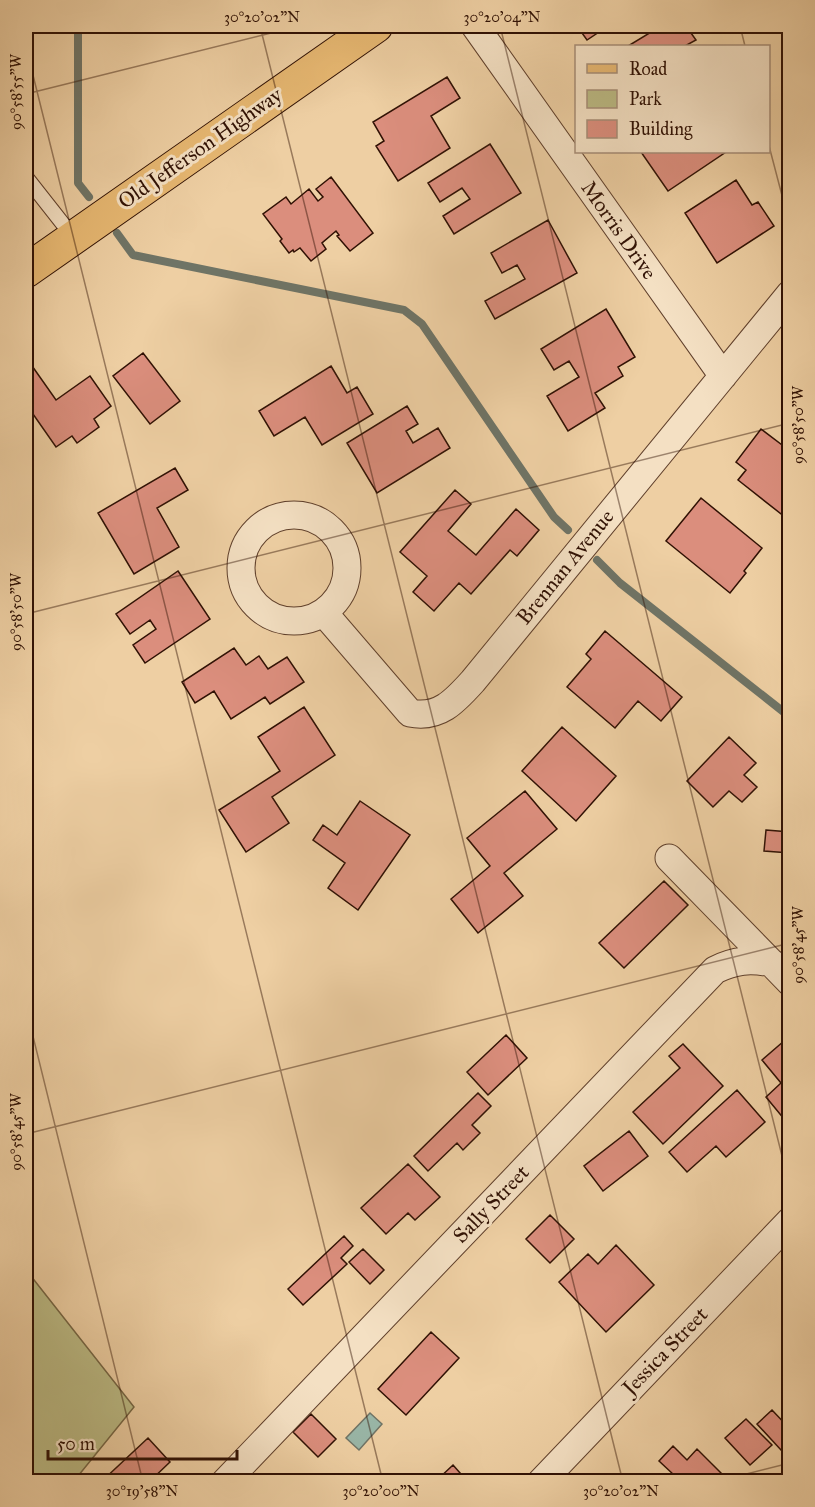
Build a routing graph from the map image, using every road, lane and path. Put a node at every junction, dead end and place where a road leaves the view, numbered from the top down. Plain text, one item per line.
1 (376, 26) edge
2 (475, 26) edge
3 (26, 177) edge
4 (74, 238) junction
5 (26, 271) edge
6 (789, 294) edge
7 (723, 375) junction
8 (324, 613) dead end
9 (669, 858) dead end
10 (781, 973) edge
11 (789, 1221) edge
12 (225, 1482) edge
13 (542, 1482) edge

1 - 4 main road, Old Jefferson Highway
2 - 7 street, Morris Drive
3 - 4 lane
4 - 5 main road, Old Jefferson Highway
6 - 7 street, Brennan Avenue
7 - 8 street, Brennan Avenue
9 - 10 street
10 - 12 street, Sally Street
11 - 13 street, Jessica Street

